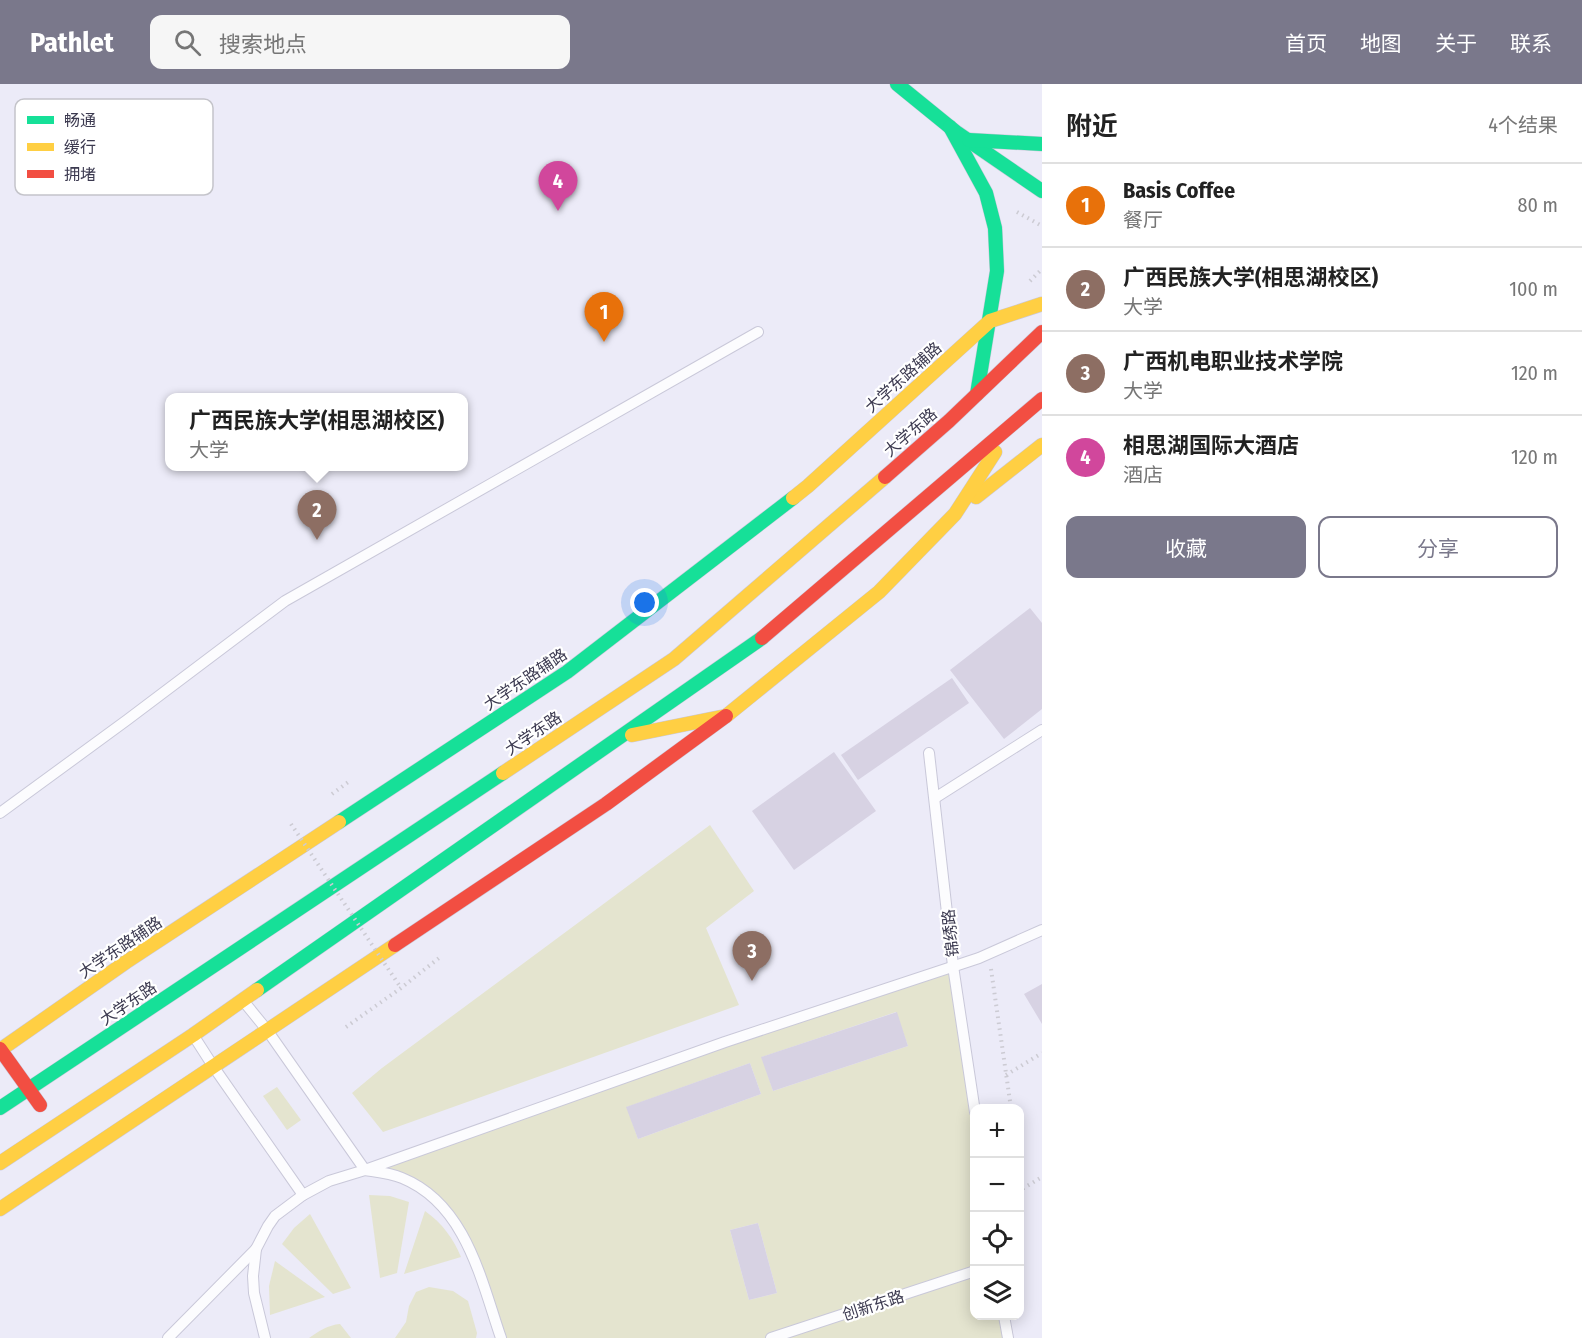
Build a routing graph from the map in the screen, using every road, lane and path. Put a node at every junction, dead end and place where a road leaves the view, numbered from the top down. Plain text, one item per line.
1 (897, 84) edge
2 (950, 127) junction
3 (969, 140) junction
4 (1042, 144) edge
5 (1042, 191) edge
6 (1042, 304) edge
7 (990, 321) junction
8 (758, 332) dead end
9 (1042, 332) edge
10 (977, 394) junction
11 (1042, 399) edge
12 (1015, 423) junction
13 (1042, 445) edge
14 (954, 514) junction
15 (726, 716) junction
16 (1042, 730) edge
17 (619, 738) junction
18 (928, 753) dead end
19 (935, 798) junction
20 (0, 813) edge
21 (291, 824) dead end
22 (1042, 930) edge
23 (988, 954) junction
24 (439, 958) dead end
25 (953, 966) junction
26 (401, 988) junction
27 (243, 1000) junction
28 (346, 1027) dead end
29 (267, 1030) junction
30 (193, 1035) junction
31 (0, 1049) edge
32 (1042, 1053) edge
33 (213, 1066) junction
34 (1006, 1075) junction
35 (28, 1089) junction
36 (974, 1104) edge
37 (1010, 1104) edge
38 (0, 1108) edge
39 (55, 1126) junction
40 (0, 1163) edge
41 (366, 1170) junction
42 (1042, 1177) edge
43 (1024, 1188) edge
44 (303, 1195) junction
45 (0, 1209) edge
46 (256, 1249) junction
47 (970, 1273) edge
48 (1005, 1320) edge
49 (168, 1338) edge
50 (266, 1338) edge
51 (501, 1338) edge
52 (771, 1338) edge
53 (1008, 1338) edge

1 - 2 main road
2 - 3 main road
2 - 7 main road
3 - 4 main road
3 - 5 main road
6 - 7 main road, 大学东路辅路
7 - 10 main road
7 - 31 main road, 大学东路辅路
8 - 20 lane
9 - 10 main road, 大学东路
10 - 35 main road, 大学东路
11 - 12 main road
12 - 14 main road
12 - 17 main road
13 - 14 main road
14 - 15 main road
15 - 17 main road
15 - 29 main road
16 - 19 lane
17 - 27 main road
18 - 19 lane, 锦绣路
19 - 25 lane, 锦绣路
21 - 26 path, bridge
22 - 23 lane
23 - 25 lane
23 - 34 path
24 - 26 path
25 - 36 lane, 锦绣路
25 - 41 lane
26 - 28 path
27 - 29 lane
27 - 30 main road
29 - 33 main road
29 - 41 lane
30 - 33 lane
30 - 39 main road
31 - 35 main road
32 - 34 path
33 - 44 lane
33 - 45 main road
34 - 37 path
35 - 38 main road, 大学东路
35 - 39 main road
39 - 40 main road
41 - 44 lane
41 - 51 lane
42 - 43 path
44 - 46 lane
46 - 49 lane
46 - 50 lane
47 - 52 lane, 创新东路
48 - 53 lane

